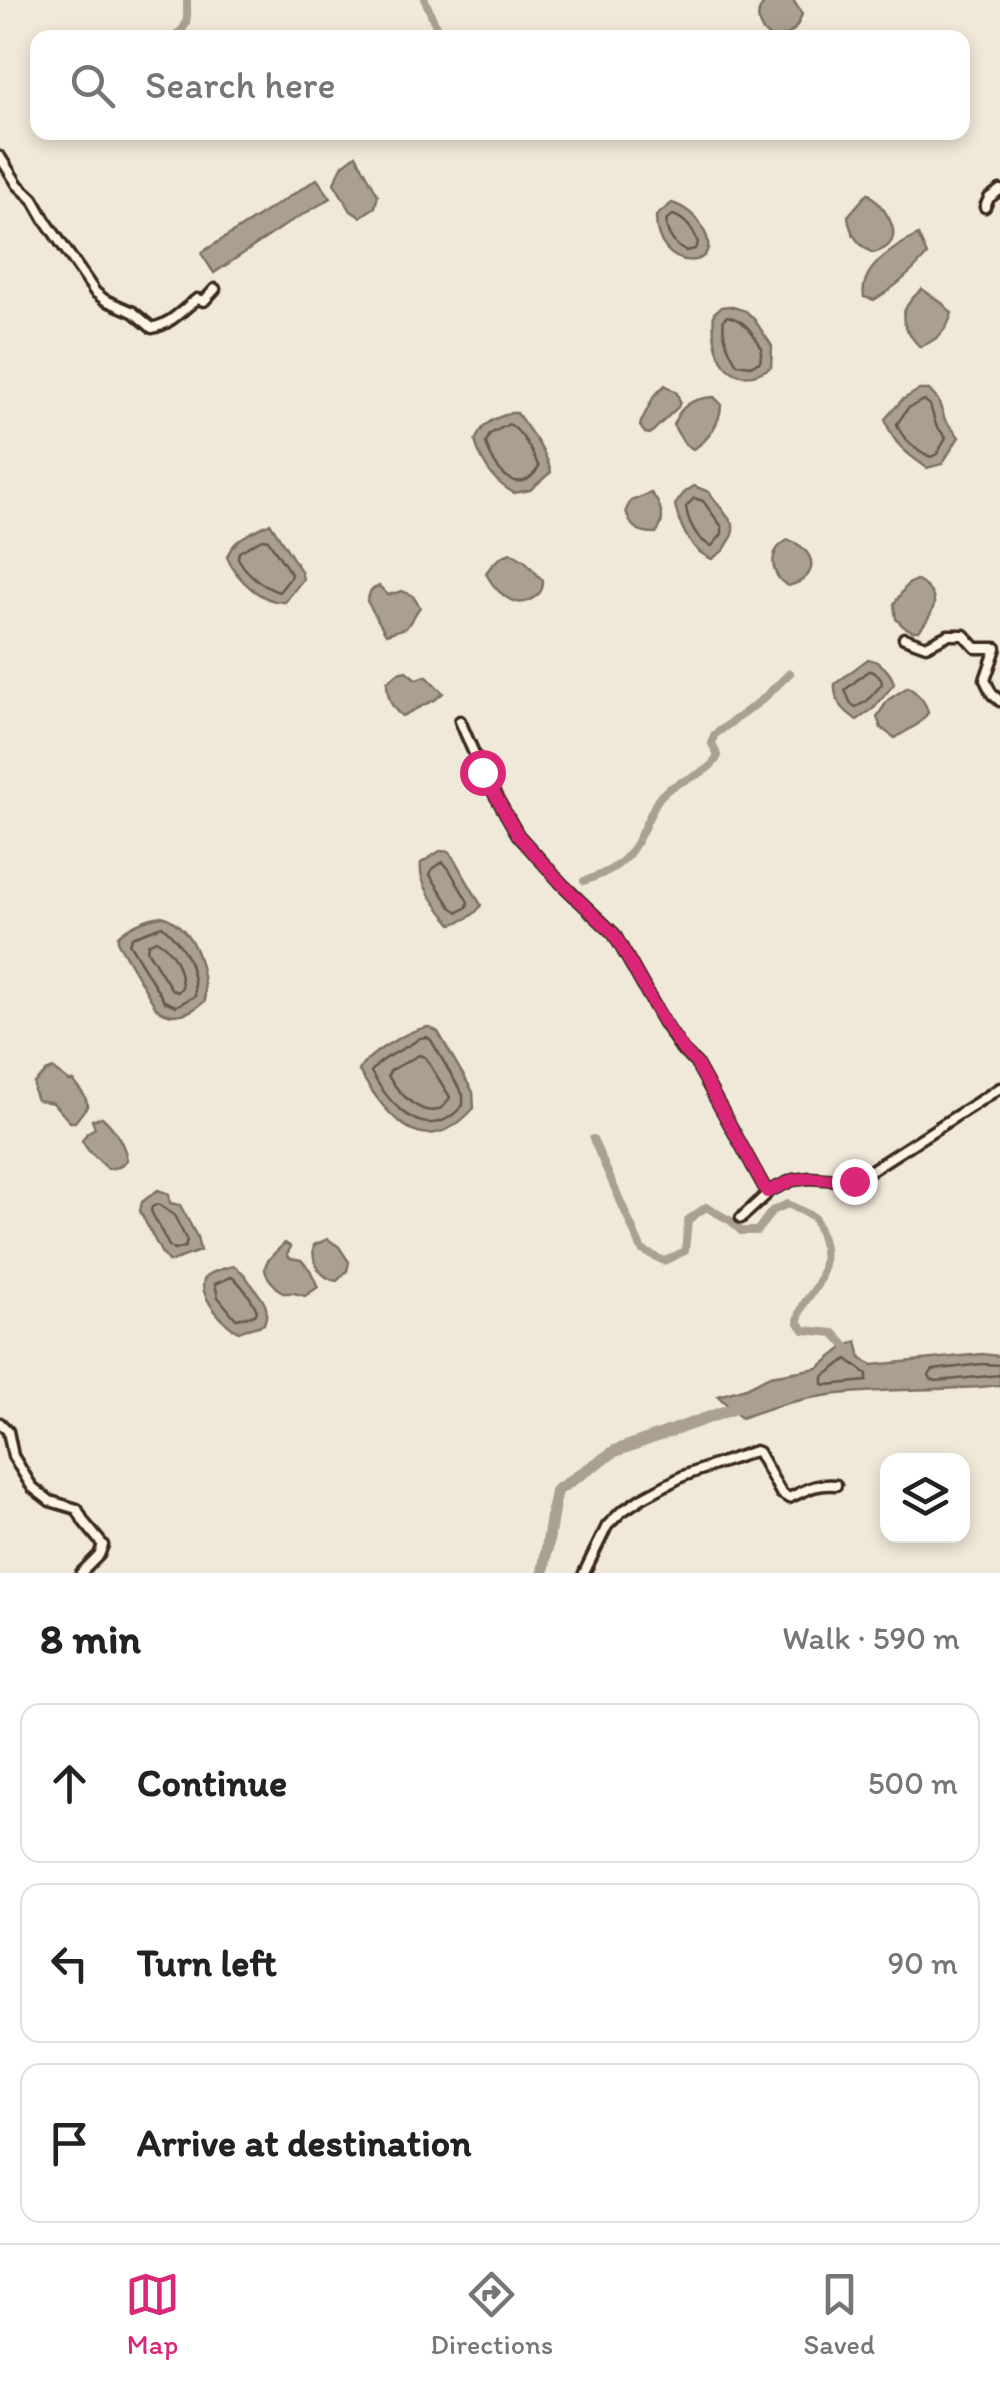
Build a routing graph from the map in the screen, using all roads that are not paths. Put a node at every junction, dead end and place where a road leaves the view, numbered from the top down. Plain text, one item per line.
1 (0, 156) edge
2 (1000, 190) edge
3 (984, 207) dead end
4 (215, 289) dead end
5 (904, 638) dead end
6 (1000, 700) edge
7 (460, 721) dead end
8 (1000, 1088) edge
9 (767, 1192) junction
10 (741, 1218) dead end
11 (0, 1423) edge
12 (836, 1485) dead end
13 (81, 1573) edge
14 (584, 1573) edge

1 - 4 street
2 - 3 street
5 - 6 street
7 - 9 street
8 - 9 street
9 - 10 street
11 - 13 street
12 - 14 street

